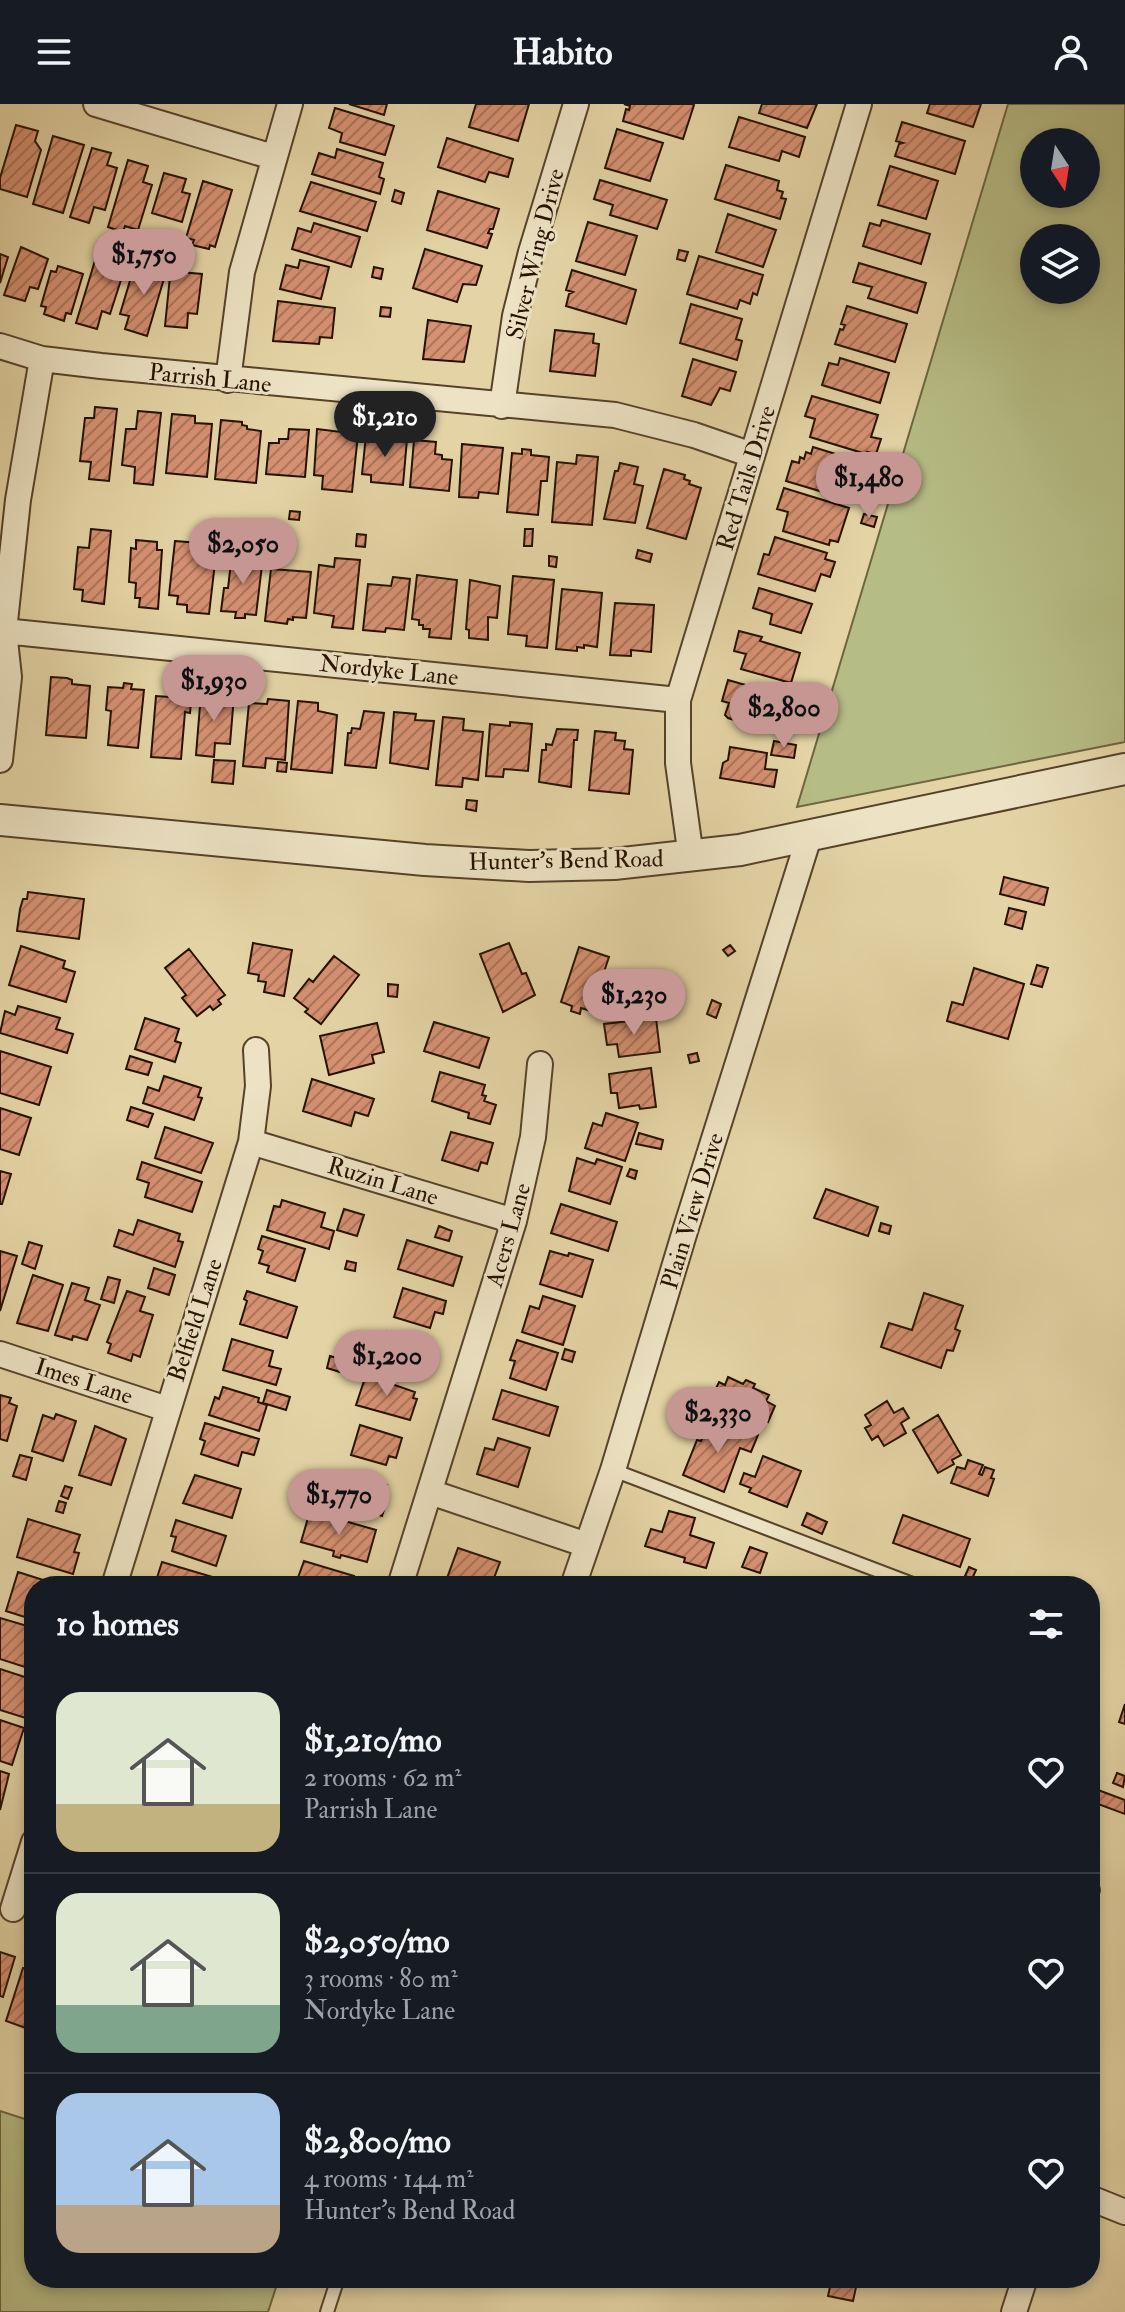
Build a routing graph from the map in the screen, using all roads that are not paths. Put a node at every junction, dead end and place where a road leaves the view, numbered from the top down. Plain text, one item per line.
1 (96, 104) edge
2 (290, 104) edge
3 (576, 104) edge
4 (859, 104) edge
5 (273, 157) junction
6 (0, 346) edge
7 (42, 359) junction
8 (228, 380) junction
9 (502, 406) junction
10 (752, 455) junction
11 (2, 634) edge
12 (678, 700) junction
13 (0, 760) edge
14 (1125, 769) edge
15 (0, 820) edge
16 (809, 837) junction
17 (691, 857) junction
18 (256, 1050) dead end
19 (540, 1064) dead end
20 (251, 1142) junction
21 (514, 1221) junction
22 (0, 1354) edge
23 (167, 1409) junction
24 (613, 1470) junction
25 (430, 1492) junction
26 (587, 1545) junction
27 (117, 1576) edge
28 (403, 1576) edge
29 (576, 1576) edge
30 (892, 1576) edge
31 (24, 1880) edge
32 (16, 1910) edge
33 (1100, 2202) edge
34 (1125, 2212) edge
35 (335, 2288) edge
36 (1022, 2288) edge
37 (327, 2312) edge
38 (1014, 2312) edge

1 - 5 street
2 - 5 street
3 - 9 street, Silver Wing Drive
4 - 10 street, Red Tails Drive
5 - 8 street
6 - 7 street, Parrish Lane
7 - 8 street, Parrish Lane
7 - 11 street
8 - 9 street, Parrish Lane
9 - 10 street, Parrish Lane
10 - 12 street, Red Tails Drive
11 - 12 street, Nordyke Lane
11 - 13 street
12 - 17 street, Red Tails Drive
14 - 16 street, Hunter's Bend Road
15 - 17 street, Hunter's Bend Road
16 - 17 street, Hunter's Bend Road
16 - 24 street, Plain View Drive
18 - 20 street, Belfield Lane
19 - 21 street, Acers Lane
20 - 21 street, Ruzin Lane
20 - 23 street, Belfield Lane
21 - 25 street, Acers Lane
22 - 23 street, Imes Lane
23 - 27 street, Belfield Lane
24 - 26 street, Plain View Drive
24 - 30 lane
25 - 26 street
25 - 28 street, Acers Lane
26 - 29 street, Plain View Drive
31 - 32 street
33 - 34 street
35 - 37 lane
36 - 38 street

